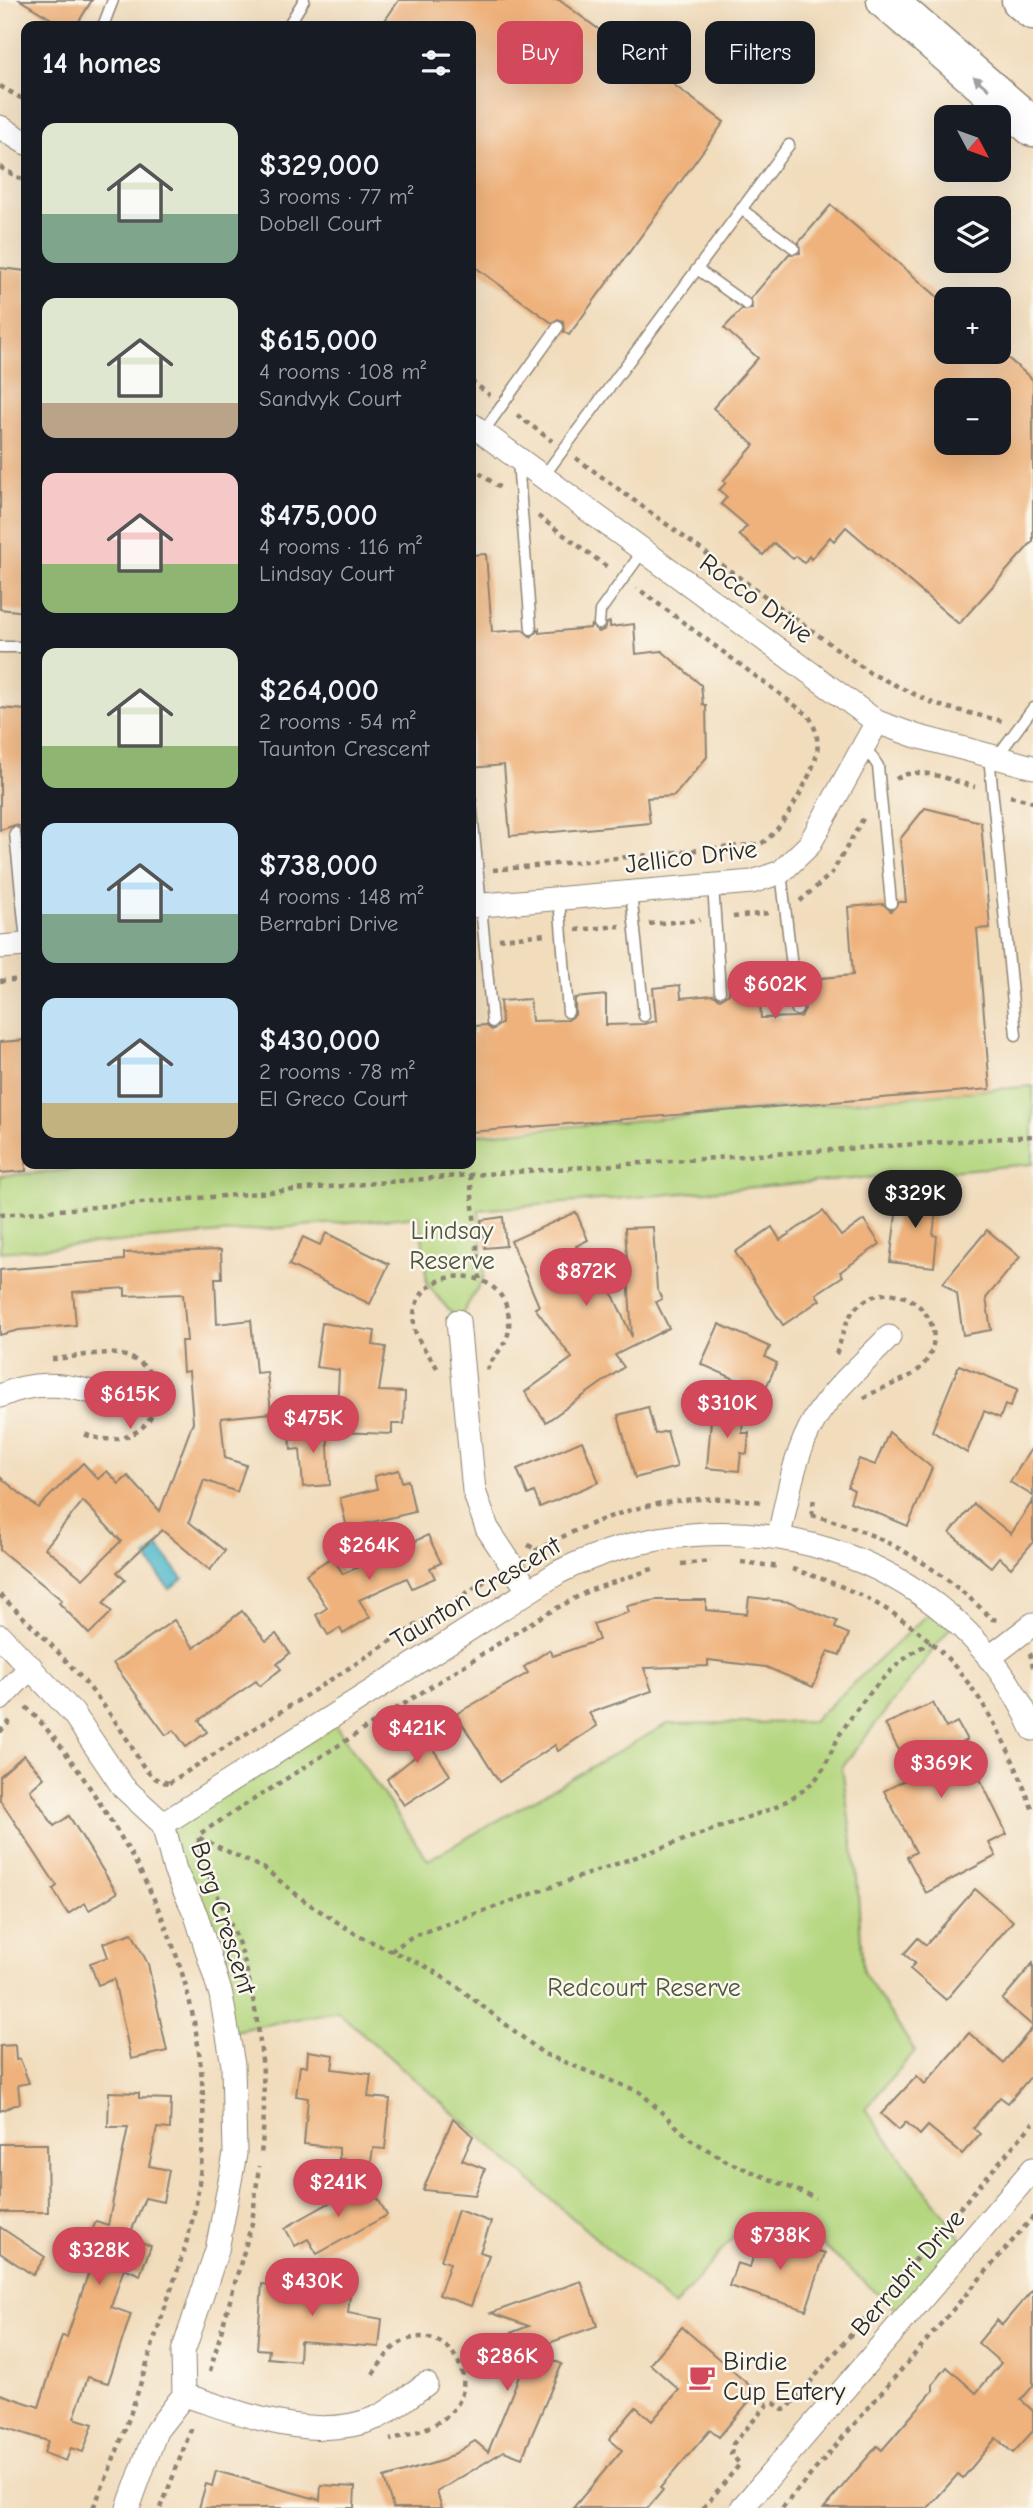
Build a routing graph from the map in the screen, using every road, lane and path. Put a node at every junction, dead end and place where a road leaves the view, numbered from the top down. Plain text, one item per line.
1 (113, 0) edge
2 (304, 0) edge
3 (886, 0) edge
4 (1021, 0) edge
5 (1033, 10) edge
6 (105, 21) edge
7 (292, 21) edge
8 (0, 86) edge
9 (21, 98) edge
10 (0, 127) edge
11 (1033, 127) edge
12 (21, 140) edge
13 (789, 145) dead end
14 (0, 167) edge
15 (21, 179) edge
16 (741, 209) junction
17 (794, 248) dead end
18 (697, 269) junction
19 (746, 304) dead end
20 (558, 327) dead end
21 (476, 385) edge
22 (503, 405) junction
23 (477, 428) edge
24 (563, 449) junction
25 (518, 458) junction
26 (476, 471) edge
27 (543, 477) junction
28 (521, 503) junction
29 (643, 551) junction
30 (623, 578) junction
31 (599, 624) dead end
32 (531, 629) dead end
33 (0, 647) edge
34 (21, 647) edge
35 (1033, 708) edge
36 (877, 722) junction
37 (1020, 725) junction
38 (864, 745) junction
39 (992, 757) junction
40 (1033, 767) edge
41 (15, 833) dead end
42 (476, 851) edge
43 (478, 871) junction
44 (781, 872) junction
45 (713, 885) junction
46 (21, 892) edge
47 (631, 893) junction
48 (559, 899) junction
49 (891, 903) dead end
50 (476, 905) edge
51 (21, 943) edge
52 (0, 947) edge
53 (21, 979) edge
54 (0, 981) edge
55 (720, 991) dead end
56 (797, 1010) dead end
57 (568, 1012) dead end
58 (644, 1016) dead end
59 (492, 1022) dead end
60 (1016, 1035) dead end
61 (1033, 1136) edge
62 (470, 1175) junction
63 (0, 1215) edge
64 (480, 1280) dead end
65 (458, 1321) dead end
66 (890, 1337) dead end
67 (0, 1396) edge
68 (111, 1398) dead end
69 (770, 1503) dead end
70 (779, 1536) junction
71 (528, 1554) dead end
72 (724, 1561) dead end
73 (736, 1561) dead end
74 (677, 1564) dead end
75 (666, 1566) dead end
76 (495, 1575) dead end
77 (528, 1590) junction
78 (1033, 1624) edge
79 (0, 1636) edge
80 (931, 1642) junction
81 (989, 1658) junction
82 (31, 1667) junction
83 (11, 1701) edge
84 (1033, 1729) edge
85 (169, 1783) dead end
86 (1033, 1811) edge
87 (163, 1824) junction
88 (391, 1951) junction
89 (1033, 2123) edge
90 (1033, 2169) edge
91 (816, 2198) dead end
92 (1033, 2217) edge
93 (426, 2384) dead end
94 (184, 2395) junction
95 (196, 2416) dead end
96 (93, 2508) edge
97 (128, 2508) edge
98 (161, 2508) edge
99 (703, 2508) edge
100 (742, 2508) edge
101 (782, 2508) edge

1 - 6 lane
2 - 7 lane
11 -> 3 highway
4 - 5 highway
8 - 9 path
10 - 12 street
13 - 16 lane
14 - 15 path
16 - 17 lane
16 - 18 lane
18 - 19 lane
18 - 24 lane
20 - 22 lane
21 - 22 path
22 - 23 lane
22 - 24 path
23 - 25 street, Rocco Drive
24 - 27 lane
24 - 37 path
25 - 27 street, Rocco Drive
25 - 28 lane
26 - 28 path
27 - 29 street, Rocco Drive
28 - 30 path
28 - 32 lane
29 - 30 lane
29 - 36 street, Rocco Drive
30 - 31 lane
30 - 43 path
33 - 34 lane
35 - 37 lane
36 - 38 street, Jellico Drive
36 - 39 street, Rocco Drive
37 - 39 lane
38 - 44 street, Jellico Drive
38 - 49 lane
39 - 40 street, Rocco Drive
39 - 60 lane
41 - 46 lane
42 - 43 lane
43 - 50 lane
44 - 45 street, Jellico Drive
44 - 56 lane
45 - 47 street, Jellico Drive
45 - 55 lane
47 - 48 street, Jellico Drive
47 - 58 lane
48 - 50 street, Jellico Drive
48 - 57 lane
50 - 59 lane
51 - 52 street
53 - 54 path
61 - 62 path
62 - 63 path
62 - 64 path
65 - 77 street
66 - 70 street
67 - 68 street
69 - 71 path
70 - 77 street, Taunton Crescent
70 - 81 street, Taunton Crescent
72 - 74 path
73 - 80 path
75 - 88 path
76 - 85 path
77 - 87 street, Taunton Crescent
78 - 81 street
79 - 82 street, Borg Crescent
80 - 86 path
80 - 88 path
81 - 84 street, Taunton Crescent
82 - 83 street
82 - 87 street, Borg Crescent
83 - 96 path
87 - 94 street, Borg Crescent
88 - 91 path
89 - 99 path
90 - 100 street, Berrabri Drive
92 - 101 path
93 - 94 street
94 - 97 street
95 - 98 path

